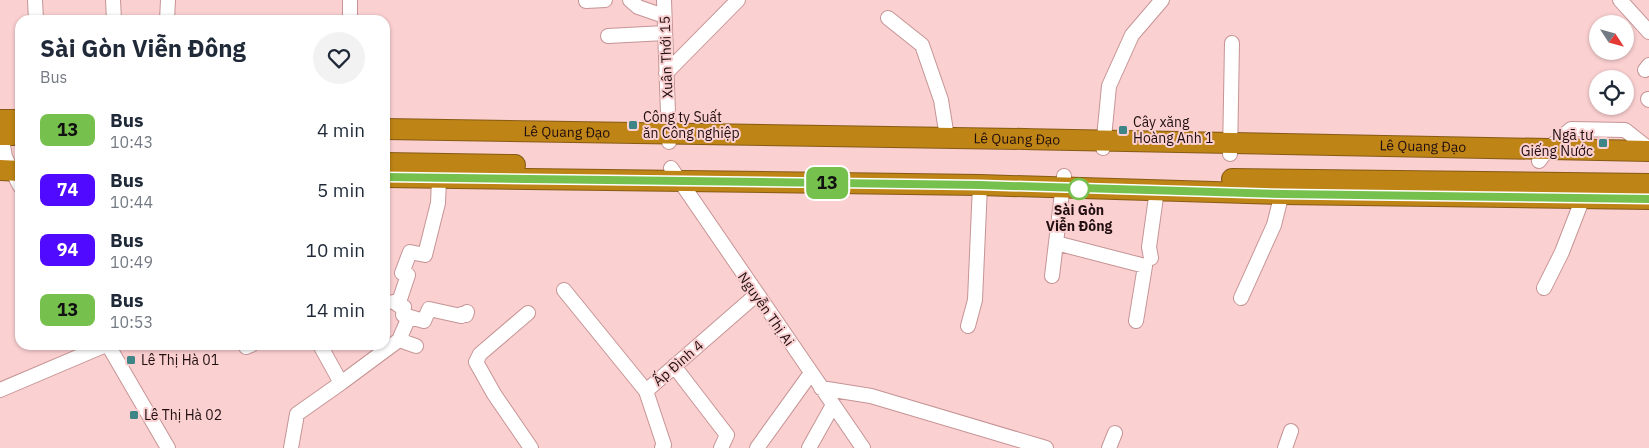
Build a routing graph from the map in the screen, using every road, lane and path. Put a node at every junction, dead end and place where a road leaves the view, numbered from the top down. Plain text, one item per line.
1 (35, 0) edge
2 (113, 0) edge
3 (168, 0) edge
4 (350, 0) edge
5 (605, 0) edge
6 (630, 0) edge
7 (664, 0) edge
8 (738, 0) edge
9 (1162, 0) edge
10 (1620, 0) edge
11 (586, 1) edge
12 (36, 15) edge
13 (114, 15) edge
14 (167, 15) edge
15 (350, 15) edge
16 (664, 16) junction
17 (888, 18) dead end
18 (1649, 32) edge
19 (665, 33) junction
20 (608, 36) dead end
21 (1232, 43) dead end
22 (666, 73) junction
23 (0, 120) edge
24 (15, 120) edge
25 (0, 127) edge
26 (390, 128) edge
27 (0, 135) edge
28 (15, 135) edge
29 (947, 137) junction
30 (669, 138) junction
31 (390, 140) edge
32 (1103, 144) junction
33 (1230, 149) junction
34 (1649, 150) edge
35 (1543, 155) junction
36 (1649, 162) edge
37 (390, 163) edge
38 (11, 167) edge
39 (675, 174) junction
40 (390, 177) edge
41 (439, 179) junction
42 (1064, 183) junction
43 (1649, 184) edge
44 (980, 185) junction
45 (1283, 187) junction
46 (1157, 190) junction
47 (1586, 190) junction
48 (1649, 199) edge
49 (1056, 243) junction
50 (1151, 258) dead end
51 (1052, 276) dead end
52 (1544, 288) dead end
53 (564, 290) dead end
54 (756, 295) junction
55 (1241, 298) dead end
56 (467, 312) dead end
57 (528, 313) dead end
58 (409, 317) junction
59 (1136, 321) dead end
60 (968, 326) dead end
61 (399, 340) junction
62 (416, 346) dead end
63 (390, 347) edge
64 (95, 350) edge
65 (110, 350) edge
66 (323, 350) edge
67 (386, 350) edge
68 (674, 366) junction
69 (811, 373) junction
70 (341, 383) junction
71 (821, 388) junction
72 (0, 390) edge
73 (646, 391) junction
74 (833, 405) junction
75 (1290, 432) dead end
76 (1115, 433) dead end
77 (168, 448) edge
78 (291, 448) edge
79 (531, 448) edge
80 (662, 448) edge
81 (721, 448) edge
82 (757, 448) edge
83 (808, 448) edge
84 (863, 448) edge
85 (1046, 448) edge
86 (1109, 448) edge
87 (1285, 448) edge

1 - 12 street
2 - 13 street
3 - 14 street
4 - 15 street
5 - 11 street
6 - 16 street
7 - 16 street, Xuân Thới 15
8 - 22 street
9 - 32 street
10 - 18 street
16 - 19 street, Xuân Thới 15
17 - 29 street
19 - 20 street
19 - 22 street, Xuân Thới 15
21 - 33 street
22 - 30 street, Xuân Thới 15
23 - 24 highway
25 - 27 street
26 - 30 highway, Lê Quang Đạo
27 - 28 highway
27 - 38 street
29 - 30 highway, Lê Quang Đạo
29 - 32 highway, Lê Quang Đạo
30 - 31 highway, Lê Quang Đạo
30 - 32 highway, Lê Quang Đạo
32 - 33 highway, Lê Quang Đạo
33 - 35 highway, Lê Quang Đạo
34 - 35 highway, Lê Quang Đạo
35 - 36 highway, Lê Quang Đạo
37 - 39 highway
39 - 41 highway
39 - 42 highway
39 - 44 highway
39 - 54 street, Nguyễn Thị Ai
40 - 41 highway
41 - 58 street
42 - 44 highway
42 - 45 highway
42 - 46 highway
42 - 49 street
43 - 47 highway
44 - 60 street
45 - 46 highway
45 - 47 highway
45 - 55 street
46 - 50 street
47 - 48 highway
47 - 52 street
49 - 51 street
49 - 59 street
53 - 73 street
54 - 68 street, Ấp Đình 4
54 - 69 street, Nguyễn Thị Ai
56 - 58 street
57 - 79 street
58 - 61 street
61 - 62 street
61 - 63 street
64 - 72 street
65 - 77 street
66 - 70 street
67 - 70 street
68 - 73 street, Ấp Đình 4
68 - 81 street
69 - 71 street, Nguyễn Thị Ai
69 - 82 street
70 - 78 street
71 - 74 street, Nguyễn Thị Ai
71 - 85 street
73 - 80 street, Ấp Đình 4
74 - 83 street
74 - 84 street, Nguyễn Thị Ai
75 - 87 street
76 - 86 street

